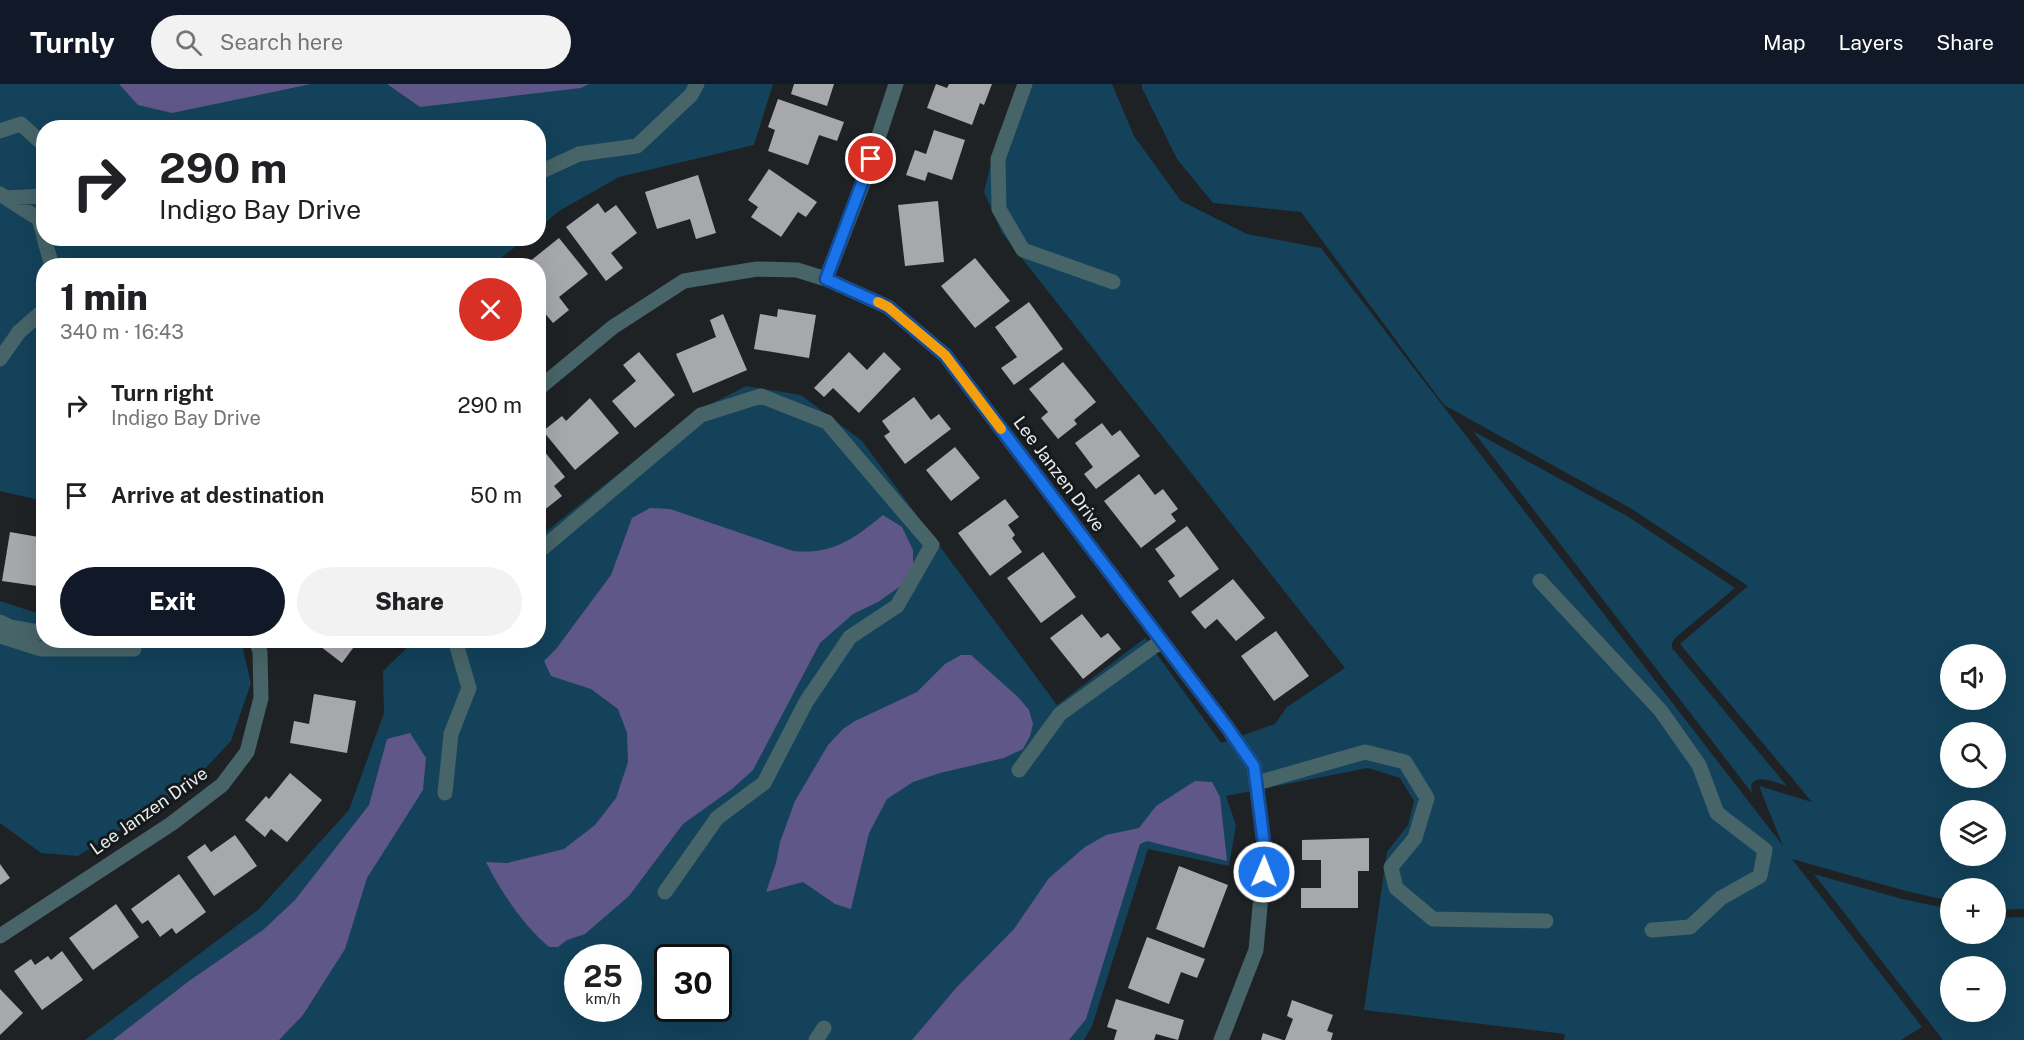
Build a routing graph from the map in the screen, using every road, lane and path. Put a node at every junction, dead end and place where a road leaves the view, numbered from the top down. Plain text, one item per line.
1 (697, 84) edge
2 (896, 84) edge
3 (1025, 84) edge
4 (0, 131) edge
5 (36, 138) edge
6 (546, 169) edge
7 (3, 196) edge
8 (36, 196) edge
9 (36, 217) edge
10 (826, 279) junction
11 (1113, 282) dead end
12 (36, 317) edge
13 (0, 359) edge
14 (546, 382) edge
15 (546, 545) edge
16 (1540, 581) dead end
17 (0, 622) edge
18 (36, 632) edge
19 (0, 636) edge
20 (1157, 644) dead end
21 (36, 647) edge
22 (38, 648) edge
23 (259, 648) edge
24 (457, 648) edge
25 (134, 649) dead end
26 (1019, 770) dead end
27 (1264, 780) dead end
28 (445, 793) dead end
29 (665, 892) dead end
30 (1546, 921) dead end
31 (1652, 930) dead end
32 (0, 936) edge
33 (1221, 1040) edge

1 - 6 street
2 - 10 street
3 - 11 street
4 - 5 street
7 - 8 street
7 - 9 street
10 - 14 street, Lee Janzen Drive
10 - 33 street, Lee Janzen Drive
12 - 13 street
15 - 29 street
16 - 31 street
17 - 18 street
19 - 21 street
20 - 26 street
22 - 25 street
23 - 32 street, Lee Janzen Drive
24 - 28 street
27 - 30 street

